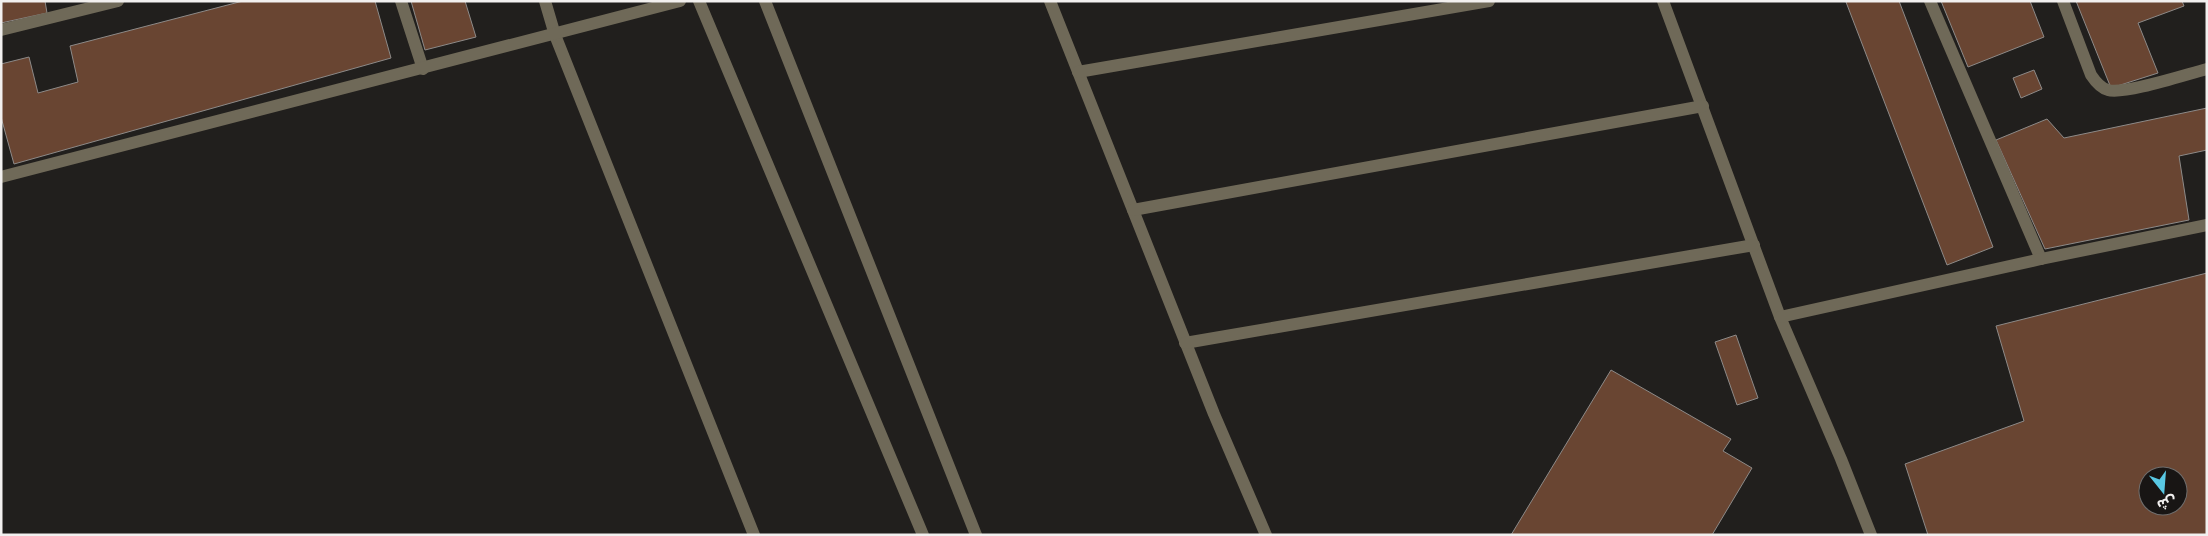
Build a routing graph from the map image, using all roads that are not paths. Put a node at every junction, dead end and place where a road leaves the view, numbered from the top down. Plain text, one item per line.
1 (118, 1) edge
2 (401, 1) edge
3 (545, 1) edge
4 (680, 1) edge
5 (699, 1) edge
6 (765, 1) edge
7 (1050, 1) edge
8 (1489, 1) edge
9 (1663, 1) edge
10 (1930, 1) edge
11 (2063, 1) edge
12 (1, 30) edge
13 (555, 35) junction
14 (423, 69) junction
15 (2207, 69) edge
16 (1078, 72) junction
17 (1704, 106) junction
18 (1, 177) edge
19 (1133, 210) junction
20 (2207, 225) edge
21 (1754, 245) junction
22 (2041, 259) junction
23 (1780, 317) junction
24 (1186, 343) junction
25 (754, 535) edge
26 (922, 535) edge
27 (976, 535) edge
28 (1266, 535) edge
29 (1871, 535) edge

1 - 12 street
2 - 14 street
3 - 13 street
4 - 13 street
5 - 26 street
6 - 27 street
7 - 16 street
8 - 16 street
9 - 17 street
10 - 22 street
11 - 15 street
13 - 14 street
13 - 25 street
14 - 18 street
16 - 19 street
17 - 19 street
17 - 21 street
19 - 24 street
20 - 22 street
21 - 23 street
21 - 24 street
22 - 23 street
23 - 29 street
24 - 28 street

